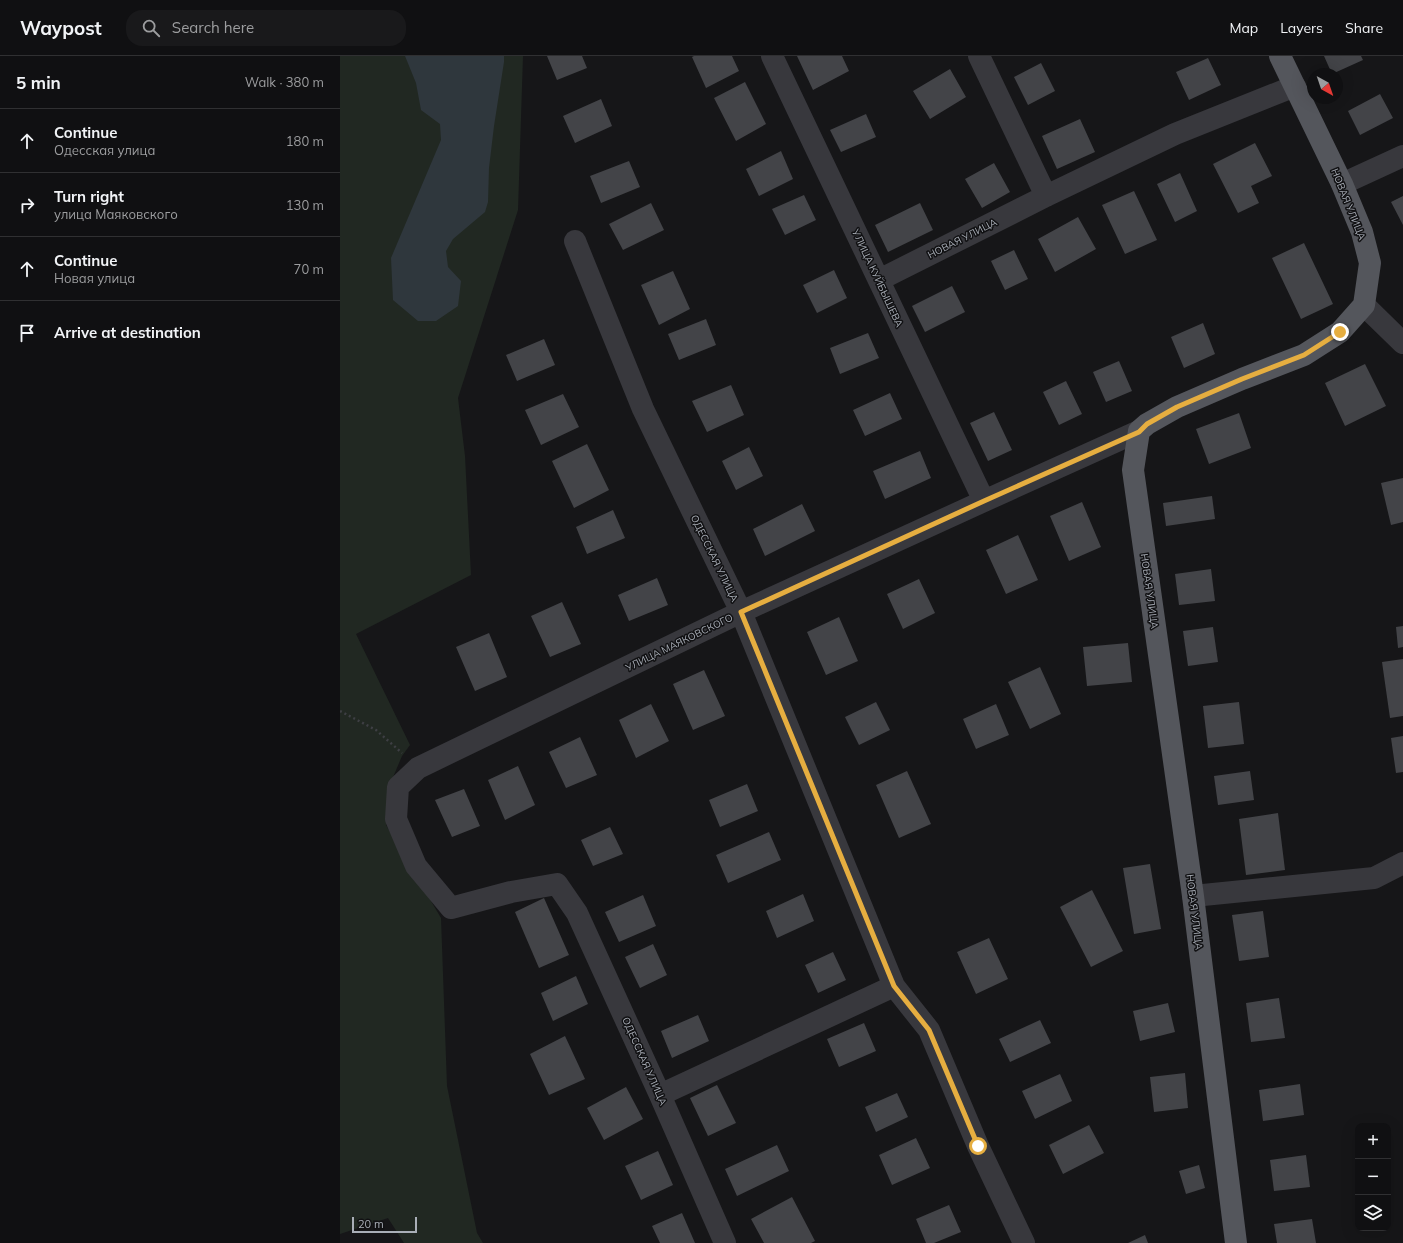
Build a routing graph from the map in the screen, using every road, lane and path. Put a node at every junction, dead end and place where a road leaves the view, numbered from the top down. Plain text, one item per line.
1 (772, 56) edge
2 (979, 56) edge
3 (1280, 56) edge
4 (1295, 86) junction
5 (1403, 156) edge
6 (1342, 184) junction
7 (1046, 196) junction
8 (575, 241) dead end
9 (879, 280) junction
10 (1364, 305) junction
11 (1403, 343) edge
12 (1139, 432) junction
13 (984, 501) junction
14 (741, 612) junction
15 (340, 711) edge
16 (418, 768) junction
17 (1403, 862) edge
18 (557, 884) joint
19 (1193, 896) junction
20 (894, 986) junction
21 (660, 1095) junction
22 (725, 1243) edge
23 (1024, 1243) edge
24 (1236, 1243) edge

1 - 9 street, УЛИЦА КУЙБЫШЕВА
2 - 7 street
3 - 4 main road, НОВАЯ УЛИЦА
4 - 6 main road, НОВАЯ УЛИЦА
4 - 7 street, НОВАЯ УЛИЦА
5 - 6 street
6 - 10 main road, НОВАЯ УЛИЦА
7 - 9 street, НОВАЯ УЛИЦА
8 - 14 street, ОДЕССКАЯ УЛИЦА
9 - 13 street, УЛИЦА КУЙБЫШЕВА
10 - 11 street
10 - 12 main road
12 - 13 street, УЛИЦА МАЯКОВСКОГО
12 - 19 main road, НОВАЯ УЛИЦА
13 - 14 street, УЛИЦА МАЯКОВСКОГО
14 - 16 street, УЛИЦА МАЯКОВСКОГО
14 - 20 street, ОДЕССКАЯ УЛИЦА
15 - 16 path
16 - 18 street, УЛИЦА МАЯКОВСКОГО
17 - 19 street
18 - 21 street, ОДЕССКАЯ УЛИЦА
19 - 24 main road, НОВАЯ УЛИЦА
20 - 21 street
20 - 23 street, ОДЕССКАЯ УЛИЦА
21 - 22 street, ОДЕССКАЯ УЛИЦА

